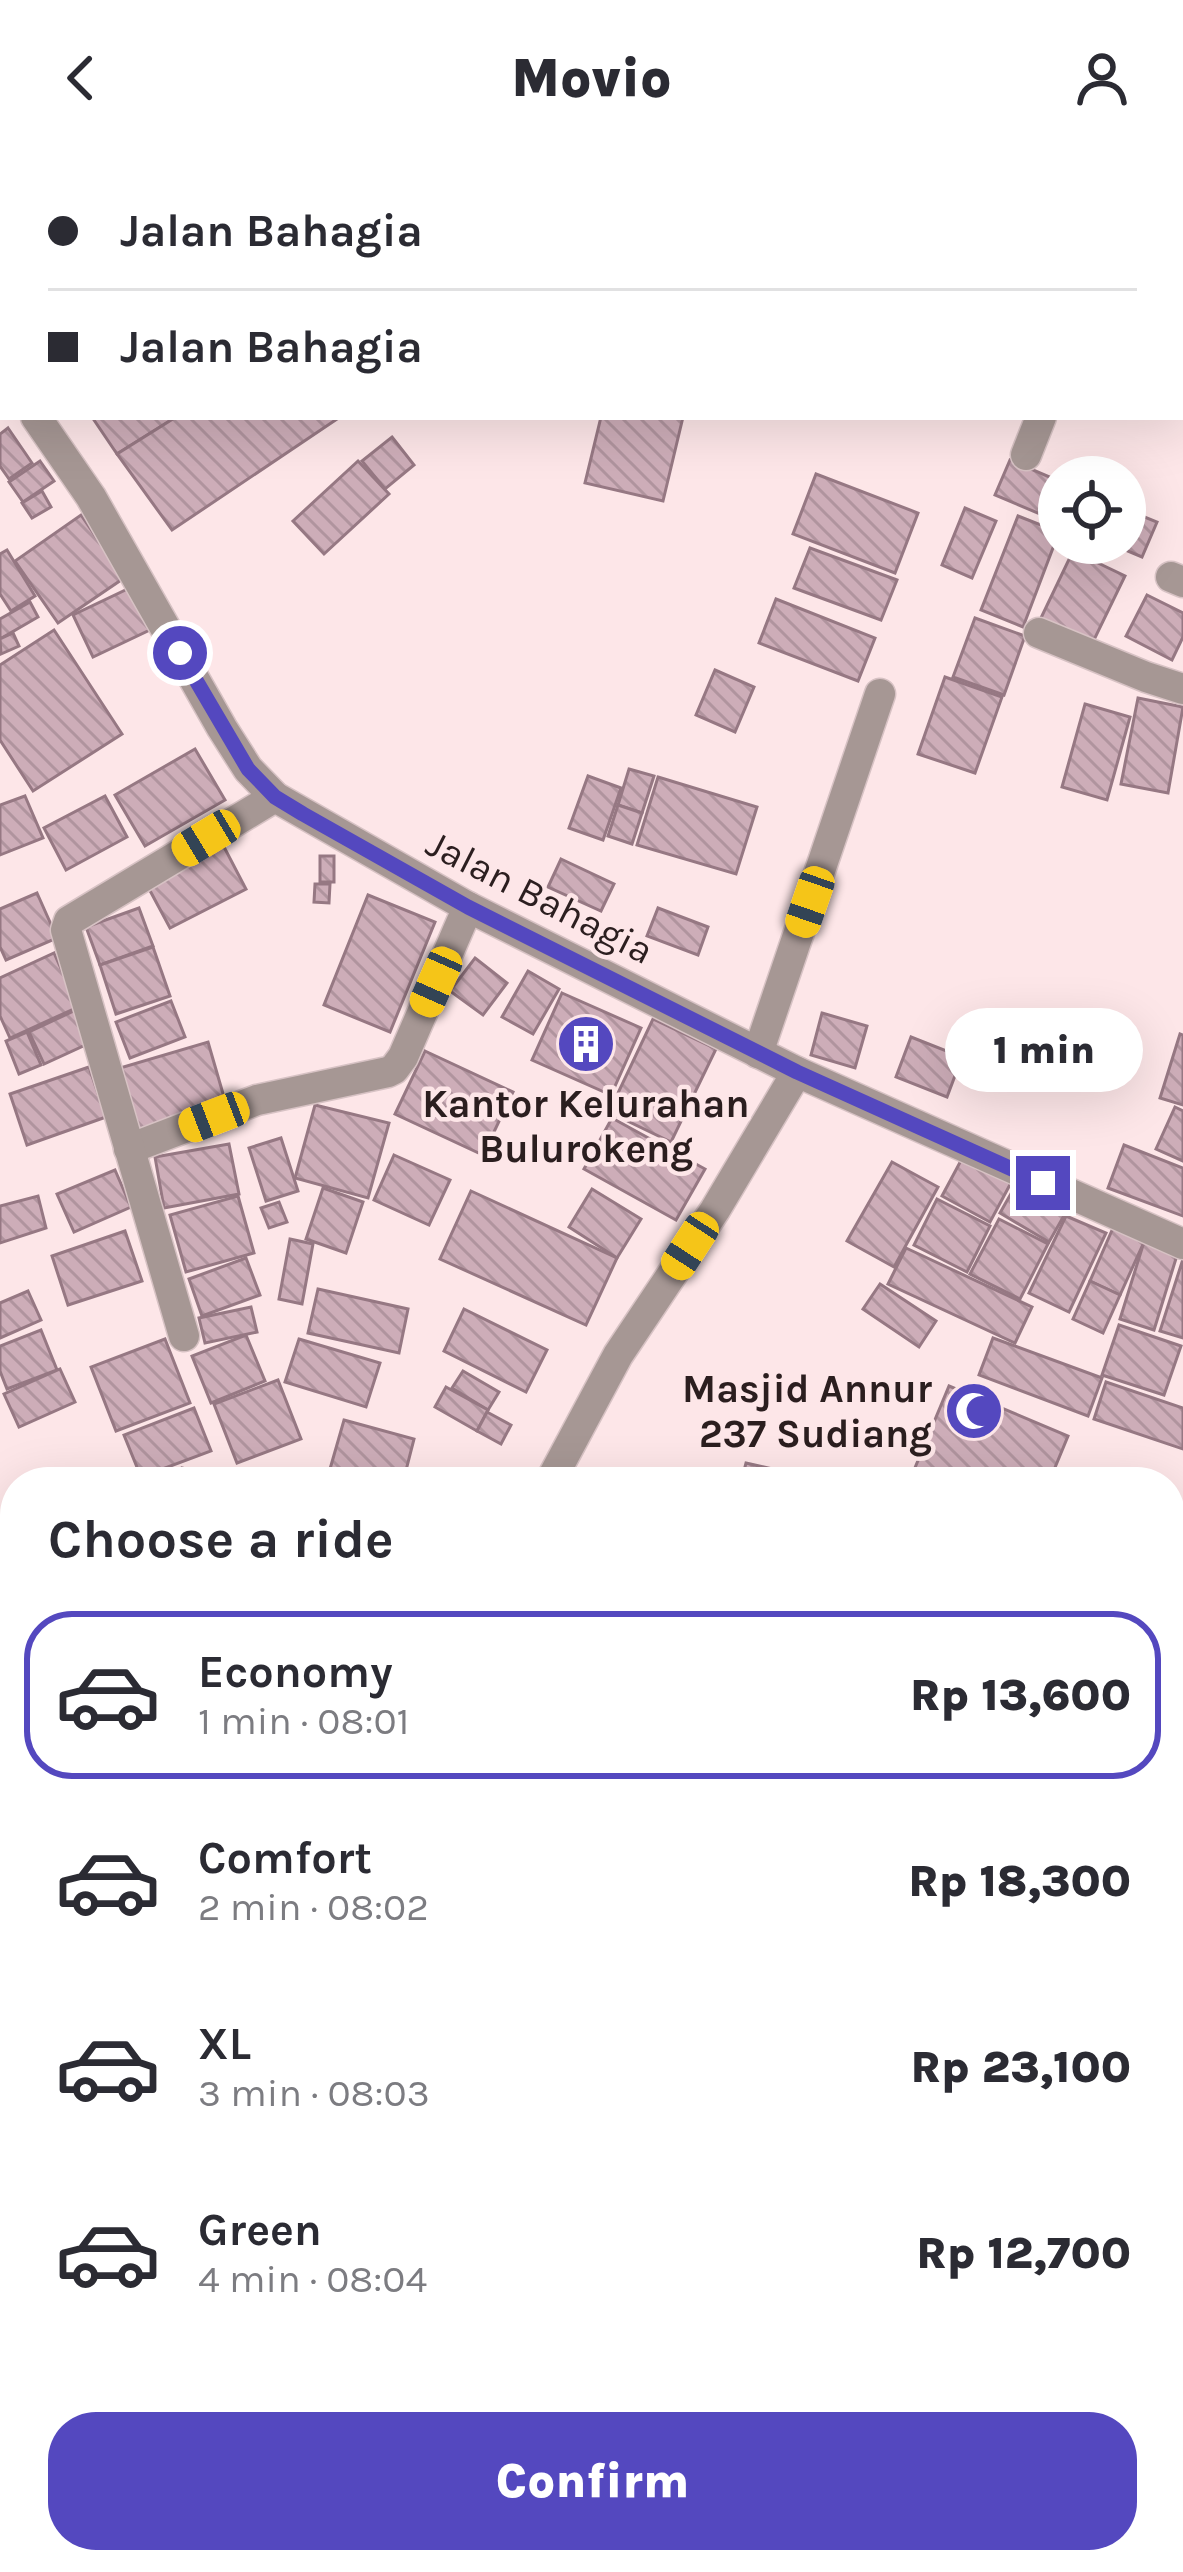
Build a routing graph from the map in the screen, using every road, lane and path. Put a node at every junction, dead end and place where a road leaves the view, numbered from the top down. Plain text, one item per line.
1 (38, 420) edge
2 (1040, 420) edge
3 (1026, 455) dead end
4 (1039, 633) dead end
5 (1183, 689) edge
6 (880, 694) dead end
7 (275, 797) junction
8 (468, 907) junction
9 (758, 1053) junction
10 (797, 1072) junction
11 (129, 1149) junction
12 (1183, 1244) edge
13 (184, 1336) dead end
14 (558, 1467) edge

1 - 7 street, Jalan Bahagia
2 - 3 street
4 - 5 street
6 - 9 street
7 - 8 street, Jalan Bahagia
7 - 11 street
8 - 9 street, Jalan Bahagia
8 - 11 street
9 - 10 street, Jalan Bahagia
10 - 12 street, Jalan Bahagia
10 - 14 street
11 - 13 street

